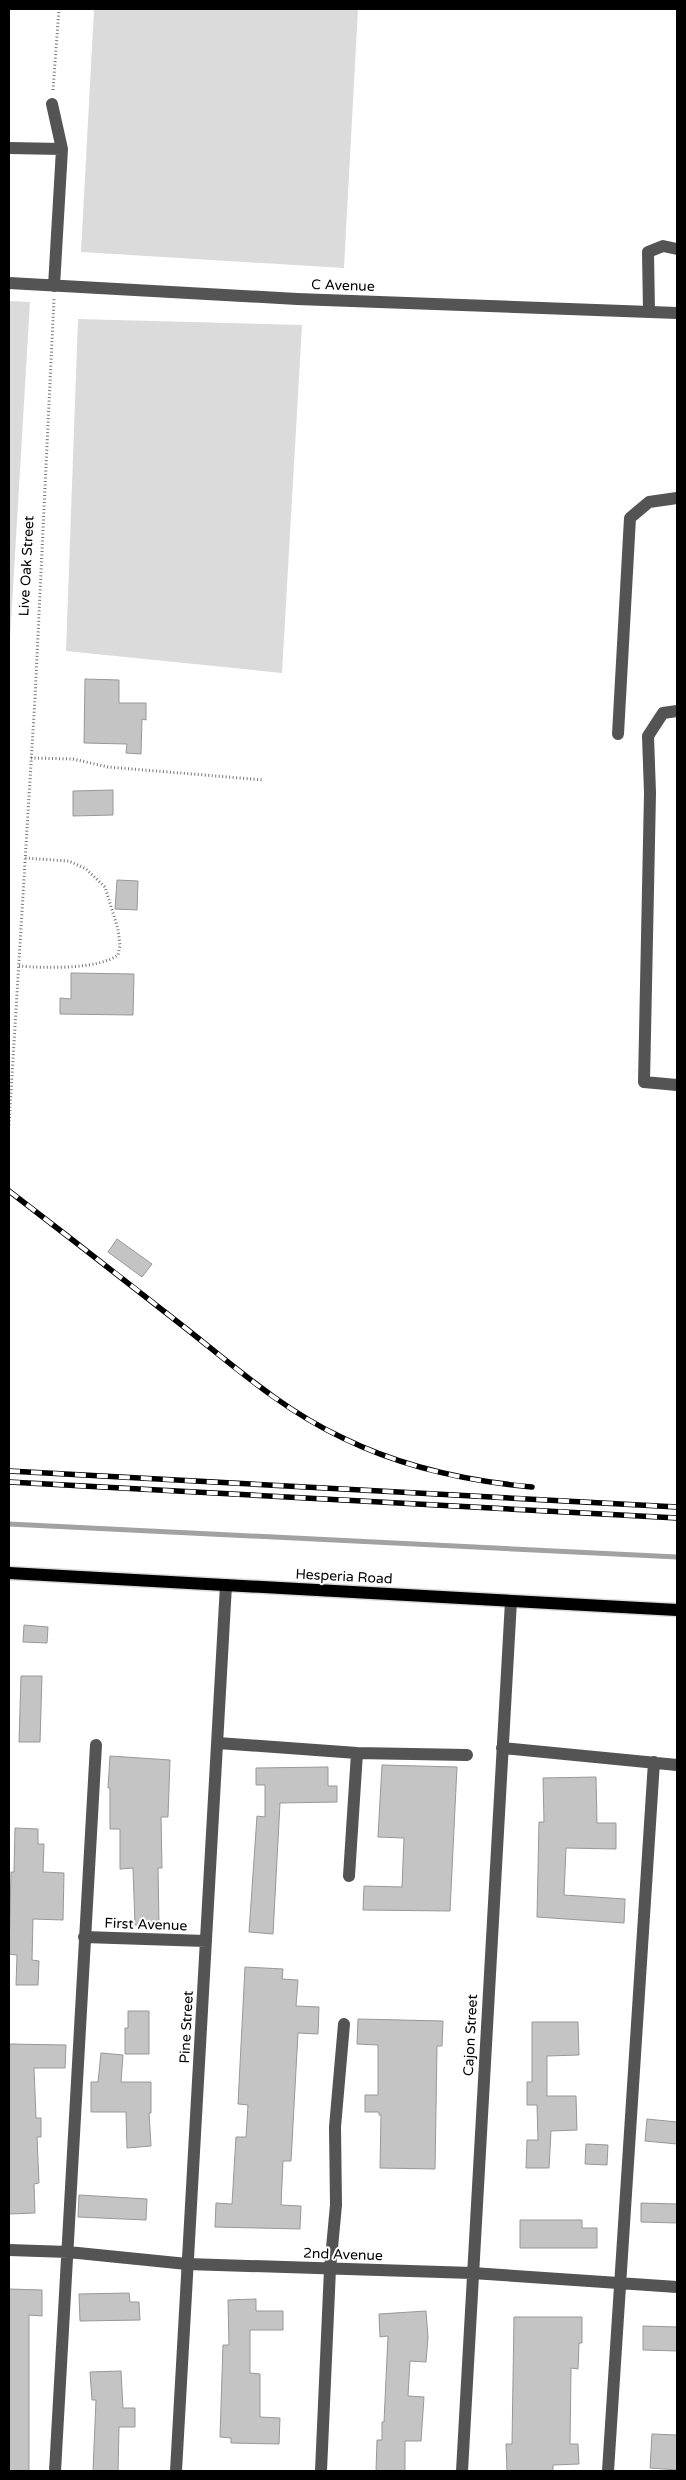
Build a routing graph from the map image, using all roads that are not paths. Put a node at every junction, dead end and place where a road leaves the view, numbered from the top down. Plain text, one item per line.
1 (52, 104) road end
2 (9, 148) edge
3 (62, 149) junction
4 (677, 249) edge
5 (9, 283) edge
6 (54, 286) junction
7 (649, 312) junction
8 (677, 313) edge
9 (677, 498) edge
10 (677, 711) edge
11 (618, 734) dead end
12 (677, 1085) edge
13 (9, 1573) edge
14 (226, 1585) junction
15 (511, 1601) junction
16 (677, 1610) edge
17 (218, 1743) junction
18 (96, 1745) dead end
19 (502, 1748) junction
20 (357, 1753) junction
21 (467, 1755) dead end
22 (654, 1762) junction
23 (677, 1765) edge
24 (349, 1876) dead end
25 (84, 1937) junction
26 (206, 1941) junction
27 (344, 2024) dead end
28 (9, 2250) edge
29 (68, 2252) junction
30 (187, 2264) junction
31 (330, 2268) junction
32 (472, 2273) junction
33 (619, 2283) junction
34 (677, 2287) edge
35 (55, 2471) edge
36 (176, 2471) edge
37 (320, 2471) edge
38 (462, 2471) edge
39 (608, 2471) edge

1 - 3 street
2 - 3 street
3 - 6 street
4 - 7 street
5 - 6 street, C Avenue
6 - 7 street, C Avenue
7 - 8 street, C Avenue
9 - 11 street
10 - 12 street
13 - 14 main road, Hesperia Road
14 - 15 main road, Hesperia Road
14 - 17 street, Pine Street
15 - 16 main road, Hesperia Road
15 - 19 street, Cajon Street
17 - 20 street
17 - 26 street, Pine Street
18 - 25 street
19 - 22 street
19 - 32 street, Cajon Street
20 - 21 street
20 - 24 street
22 - 23 street
22 - 33 street
25 - 26 street, First Avenue
25 - 29 street
26 - 30 street, Pine Street
27 - 31 street
28 - 29 street, 2nd Avenue
29 - 30 street, 2nd Avenue
29 - 35 street
30 - 31 street, 2nd Avenue
30 - 36 street, Pine Street
31 - 32 street, 2nd Avenue
31 - 37 street
32 - 33 street, 2nd Avenue
32 - 38 street, Cajon Street
33 - 34 street, 2nd Avenue
33 - 39 street

